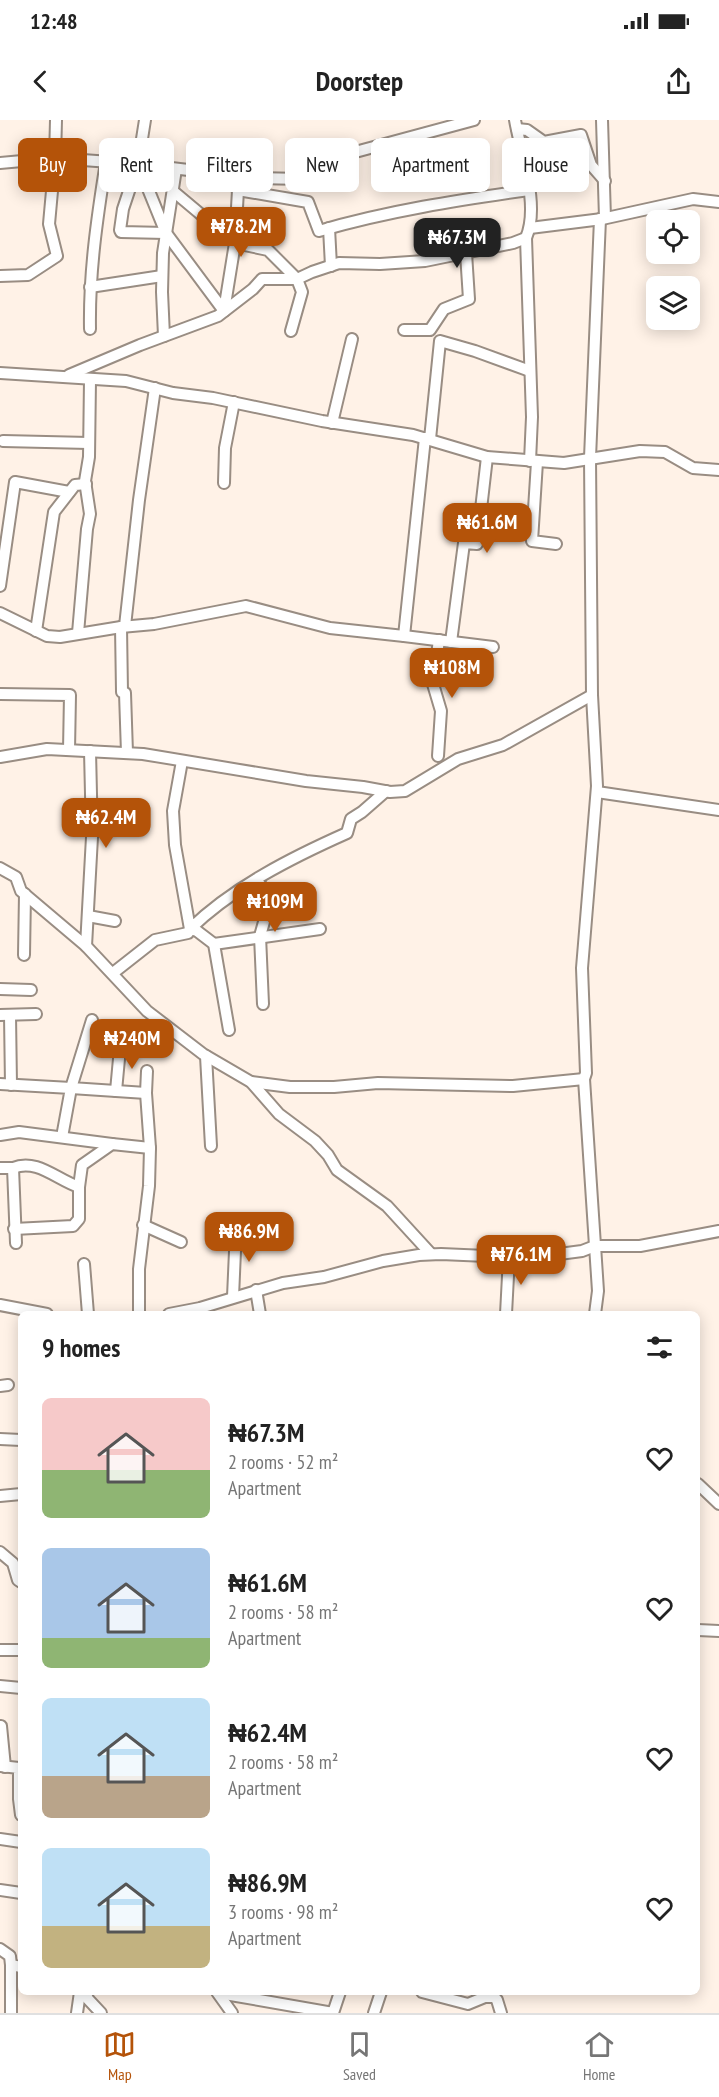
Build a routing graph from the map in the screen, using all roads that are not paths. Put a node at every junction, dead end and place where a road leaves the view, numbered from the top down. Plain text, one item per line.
1 (56, 120) edge
2 (145, 120) edge
3 (474, 120) edge
4 (602, 120) edge
5 (516, 124) edge
6 (56, 138) edge
7 (142, 138) edge
8 (18, 161) edge
9 (0, 163) edge
10 (176, 169) joint
11 (186, 170) edge
12 (273, 177) edge
13 (605, 181) junction
14 (174, 184) edge
15 (52, 192) edge
16 (101, 192) edge
17 (129, 192) edge
18 (149, 192) edge
19 (173, 192) edge
20 (174, 192) edge
21 (238, 192) edge
22 (250, 192) edge
23 (514, 192) edge
24 (529, 192) edge
25 (719, 202) edge
26 (602, 219) junction
27 (329, 228) junction
28 (166, 233) junction
29 (528, 233) junction
30 (235, 243) junction
31 (466, 253) junction
32 (331, 266) junction
33 (0, 276) edge
34 (162, 276) junction
35 (297, 279) junction
36 (90, 288) junction
37 (224, 311) junction
38 (90, 329) dead end
39 (404, 330) dead end
40 (291, 331) dead end
41 (164, 336) junction
42 (352, 339) dead end
43 (530, 371) junction
44 (0, 373) edge
45 (64, 376) junction
46 (90, 380) junction
47 (155, 388) junction
48 (234, 402) junction
49 (332, 423) junction
50 (427, 439) junction
51 (3, 441) dead end
52 (89, 443) junction
53 (488, 457) junction
54 (590, 458) junction
55 (533, 461) junction
56 (719, 470) edge
57 (224, 483) dead end
58 (86, 484) junction
59 (69, 492) junction
60 (556, 543) dead end
61 (0, 586) edge
62 (0, 613) edge
63 (123, 626) junction
64 (36, 631) junction
65 (78, 633) junction
66 (404, 636) junction
67 (439, 640) junction
68 (451, 642) junction
69 (493, 647) dead end
70 (0, 694) edge
71 (592, 695) junction
72 (69, 750) junction
73 (90, 751) junction
74 (127, 753) junction
75 (438, 756) dead end
76 (0, 757) edge
77 (182, 761) junction
78 (386, 791) junction
79 (597, 792) junction
80 (719, 810) edge
81 (0, 867) edge
82 (256, 880) junction
83 (25, 894) junction
84 (88, 916) junction
85 (115, 921) dead end
86 (190, 929) junction
87 (320, 929) dead end
88 (260, 938) junction
89 (214, 944) junction
90 (86, 946) junction
91 (24, 955) dead end
92 (113, 973) junction
93 (0, 989) edge
94 (31, 990) dead end
95 (263, 1004) dead end
96 (36, 1014) dead end
97 (5, 1015) edge
98 (92, 1020) dead end
99 (229, 1030) dead end
100 (120, 1048) dead end
101 (206, 1056) junction
102 (147, 1071) dead end
103 (584, 1079) junction
104 (251, 1082) junction
105 (6, 1085) edge
106 (71, 1088) junction
107 (116, 1091) junction
108 (146, 1093) junction
109 (0, 1135) edge
110 (62, 1137) junction
111 (111, 1144) junction
112 (211, 1146) dead end
113 (150, 1148) junction
114 (0, 1168) edge
115 (13, 1168) junction
116 (79, 1187) junction
117 (143, 1225) junction
118 (236, 1228) dead end
119 (14, 1229) junction
120 (719, 1232) edge
121 (181, 1242) dead end
122 (16, 1243) dead end
123 (595, 1246) junction
124 (431, 1254) junction
125 (508, 1257) junction
126 (84, 1264) dead end
127 (256, 1290) junction
128 (233, 1297) junction
129 (0, 1305) edge
130 (22, 1311) edge
131 (88, 1311) edge
132 (139, 1311) edge
133 (184, 1311) edge
134 (260, 1311) edge
135 (506, 1311) edge
136 (596, 1311) edge
137 (0, 1439) edge
138 (18, 1440) edge
139 (700, 1486) edge
140 (18, 1494) edge
141 (0, 1496) edge
142 (719, 1504) edge
143 (0, 1552) edge
144 (18, 1580) edge
145 (700, 1630) edge
146 (719, 1631) edge
147 (0, 1650) edge
148 (18, 1650) edge
149 (0, 1686) edge
150 (18, 1688) edge
151 (1, 1726) edge
152 (3, 1767) edge
153 (18, 1768) edge
154 (0, 1839) edge
155 (18, 1842) edge
156 (0, 1890) edge
157 (18, 1893) edge
158 (0, 1949) edge
159 (16, 1966) edge
160 (80, 1995) edge
161 (87, 1995) edge
162 (220, 1995) edge
163 (232, 1995) edge
164 (339, 1995) edge
165 (380, 1995) edge
166 (434, 1995) edge
167 (268, 2003) junction
168 (11, 2013) edge
169 (77, 2013) edge
170 (101, 2013) edge
171 (232, 2013) edge
172 (258, 2013) edge
173 (374, 2013) edge
174 (501, 2013) edge

1 - 6 street
2 - 7 street
3 - 12 street
4 - 13 street
5 - 13 street
8 - 9 street
10 - 11 street
10 - 14 street
13 - 26 street
15 - 33 street
16 - 36 street
17 - 28 street
18 - 28 street
19 - 28 street
20 - 30 street
21 - 30 street
22 - 27 street
23 - 27 street
24 - 29 street
25 - 26 street
26 - 29 street
26 - 54 street
27 - 32 street
28 - 34 street
28 - 37 street
29 - 31 street
29 - 43 street
30 - 35 street
30 - 37 street
31 - 32 street
31 - 39 street
32 - 35 street
34 - 36 street
34 - 41 street
35 - 37 street
35 - 40 street
36 - 38 street
37 - 41 street
41 - 45 street
42 - 49 street
43 - 50 street
43 - 55 street
44 - 45 street
45 - 46 street
46 - 47 street
46 - 52 street
47 - 48 street
47 - 63 street
48 - 49 street
48 - 57 street
49 - 50 street
50 - 53 street
50 - 66 street
51 - 52 street
52 - 58 street
53 - 55 street
53 - 68 street
54 - 55 street
54 - 56 street
54 - 71 street
55 - 60 street
58 - 59 street
58 - 65 street
59 - 61 street
59 - 64 street
62 - 64 street
63 - 65 street
63 - 66 street
63 - 74 street
64 - 65 street
66 - 67 street
67 - 68 street
67 - 75 street
68 - 69 street
70 - 72 street
71 - 78 street
71 - 79 street
72 - 73 street
72 - 76 street
73 - 74 street
73 - 84 street
74 - 77 street
77 - 78 street
77 - 86 street
78 - 82 street
79 - 80 street
79 - 103 street
81 - 83 street
82 - 86 street
82 - 88 street
83 - 90 street
83 - 91 street
84 - 85 street
84 - 90 street
86 - 89 street
86 - 92 street
87 - 88 street
88 - 89 street
88 - 95 street
89 - 99 street
90 - 92 street
92 - 101 street
93 - 94 street
96 - 97 street
97 - 105 street
98 - 106 street
100 - 107 street
101 - 104 street
101 - 112 street
102 - 108 street
103 - 104 street
103 - 123 street
104 - 124 street
105 - 106 street
106 - 107 street
106 - 110 street
107 - 108 street
108 - 113 street
109 - 110 street
110 - 111 street
111 - 113 street
111 - 116 street
113 - 117 street
114 - 115 street
115 - 116 street
115 - 119 street
116 - 119 street
117 - 121 street
117 - 132 street
118 - 128 street
119 - 122 street
120 - 123 street
123 - 125 street
123 - 136 street
124 - 125 street
124 - 127 street
125 - 135 street
126 - 131 street
127 - 128 street
127 - 134 street
128 - 133 street
129 - 130 street
137 - 138 street
139 - 142 street
140 - 141 street
143 - 144 street
145 - 146 street
147 - 148 street
149 - 150 street
151 - 152 street
152 - 153 street
154 - 155 street
156 - 157 street
158 - 159 street
159 - 168 street
160 - 169 street
161 - 170 street
162 - 171 street
163 - 167 street
164 - 167 street
165 - 173 street
166 - 174 street
167 - 172 street

